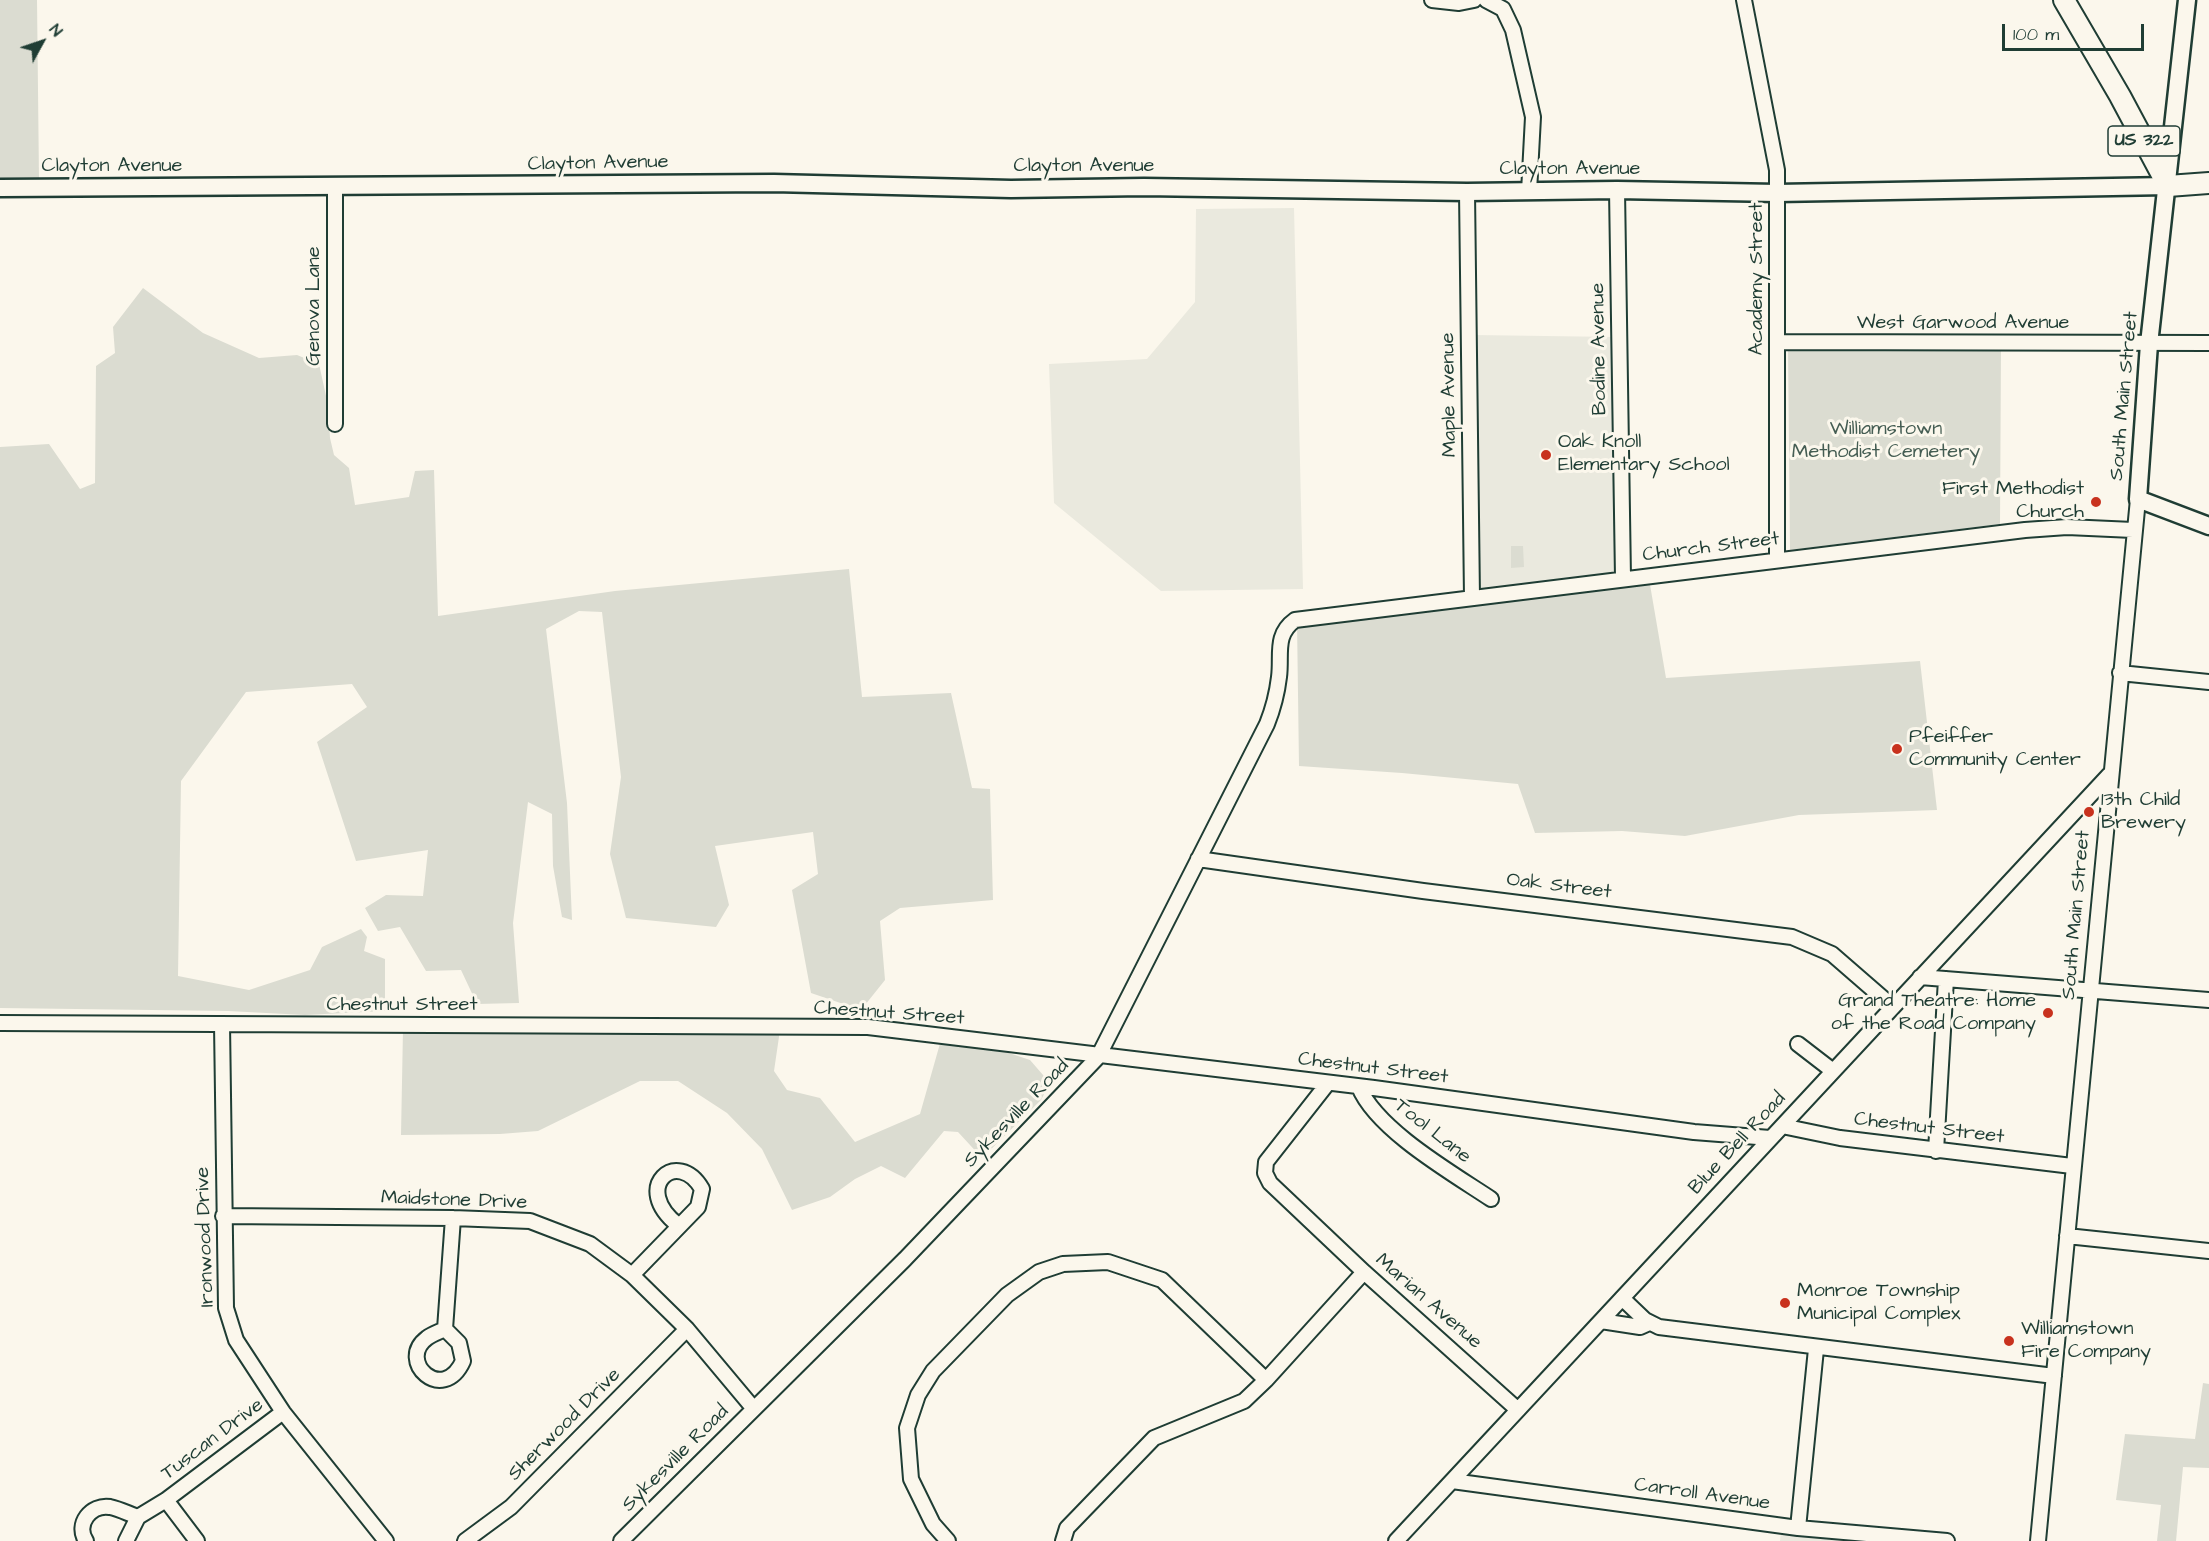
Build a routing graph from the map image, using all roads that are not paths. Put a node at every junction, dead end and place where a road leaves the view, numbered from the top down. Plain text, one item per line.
1 (1432, 0) edge
2 (1474, 0) edge
3 (1486, 0) edge
4 (1744, 0) edge
5 (2064, 0) edge
6 (2187, 0) edge
7 (2209, 183) edge
8 (2168, 186) junction
9 (0, 188) edge
10 (335, 188) junction
11 (1617, 190) junction
12 (1467, 192) junction
13 (1529, 192) junction
14 (1777, 193) junction
15 (1778, 342) junction
16 (2209, 343) edge
17 (2149, 344) junction
18 (335, 424) dead end
19 (2138, 499) junction
20 (2209, 526) edge
21 (2133, 530) junction
22 (1777, 560) junction
23 (1623, 578) junction
24 (1472, 598) junction
25 (1295, 620) joint
26 (2120, 673) junction
27 (2209, 682) edge
28 (2109, 775) junction
29 (1198, 859) junction
30 (1920, 978) junction
31 (1946, 979) junction
32 (2092, 989) junction
33 (2209, 1000) edge
34 (1893, 1007) junction
35 (0, 1023) edge
36 (222, 1024) junction
37 (1798, 1044) dead end
38 (1098, 1056) junction
39 (1833, 1071) junction
40 (1328, 1083) junction
41 (1359, 1087) junction
42 (1782, 1126) junction
43 (1770, 1138) junction
44 (1936, 1151) junction
45 (2072, 1167) junction
46 (1491, 1199) dead end
47 (223, 1216) junction
48 (453, 1218) junction
49 (678, 1225) dead end
50 (2067, 1236) junction
51 (2209, 1251) edge
52 (1364, 1272) junction
53 (632, 1275) junction
54 (1622, 1298) junction
55 (1600, 1321) junction
56 (1649, 1323) junction
57 (445, 1329) dead end
58 (687, 1329) junction
59 (1816, 1349) junction
60 (2054, 1376) junction
61 (1266, 1380) junction
62 (754, 1409) junction
63 (1518, 1410) junction
64 (283, 1412) junction
65 (1452, 1481) junction
66 (166, 1500) junction
67 (138, 1517) junction
68 (1798, 1528) junction
69 (86, 1541) edge
70 (126, 1541) edge
71 (196, 1541) edge
72 (386, 1541) edge
73 (465, 1541) edge
74 (621, 1541) edge
75 (948, 1541) edge
76 (1063, 1541) edge
77 (1396, 1541) edge
78 (1947, 1541) edge
79 (2038, 1541) edge

1 - 2 street
3 - 13 street
4 - 14 street, Academy Street
5 - 8 highway, US 322
6 - 8 main road, South Main Street
7 - 8 highway, US 322
8 - 14 main road, Clayton Avenue
8 - 17 main road, South Main Street
9 - 10 main road, Clayton Avenue
10 - 12 main road, Clayton Avenue
10 - 18 street, Genova Lane
11 - 13 main road, Clayton Avenue
11 - 14 main road, Clayton Avenue
11 - 23 street, Bodine Avenue
12 - 13 main road, Clayton Avenue
12 - 24 street, Maple Avenue
14 - 15 street, Academy Street
15 - 17 street, West Garwood Avenue
15 - 22 street, Academy Street
16 - 17 street, West Garwood Avenue
17 - 19 main road, South Main Street
19 - 20 main road
19 - 21 street, South Main Street
21 - 22 street, Church Street
21 - 26 street, South Main Street
22 - 23 street, Church Street
23 - 24 street, Church Street
24 - 25 street, Church Street
25 - 29 street, Sykesville Road
26 - 27 street
26 - 28 street, South Main Street
28 - 30 street, Blue Bell Road
28 - 32 street, South Main Street
29 - 34 street, Oak Street
29 - 38 street, Sykesville Road
30 - 31 street
30 - 34 street, Blue Bell Road
31 - 32 street
31 - 44 street
32 - 33 street
32 - 45 street, South Main Street
34 - 39 street, Blue Bell Road
35 - 36 street, Chestnut Street
36 - 38 street, Chestnut Street
36 - 47 street, Ironwood Drive
37 - 39 street
38 - 40 street, Chestnut Street
38 - 62 street, Sykesville Road
39 - 42 street, Blue Bell Road
40 - 41 street, Chestnut Street
40 - 52 street, Marian Avenue
41 - 43 street, Chestnut Street
41 - 46 street, Tool Lane
42 - 43 street, Blue Bell Road
42 - 44 street, Chestnut Street
43 - 54 street, Blue Bell Road
44 - 45 street, Chestnut Street
45 - 50 street, South Main Street
47 - 48 street, Maidstone Drive
47 - 64 street, Ironwood Drive
48 - 53 street, Maidstone Drive
48 - 57 street
49 - 53 street
50 - 51 street
50 - 60 street, South Main Street
52 - 61 street
52 - 63 street, Marian Avenue
53 - 58 street, Maidstone Drive
54 - 55 street, Blue Bell Road
54 - 56 street
55 - 56 street
55 - 63 street, Blue Bell Road
56 - 59 street
58 - 62 street, Maidstone Drive
58 - 73 street, Sherwood Drive
59 - 60 street
59 - 68 street
60 - 79 street, South Main Street
61 - 75 street
61 - 76 street
62 - 74 street, Sykesville Road
63 - 65 street, Blue Bell Road
64 - 66 street, Tuscan Drive
64 - 72 street, Ironwood Drive
65 - 68 street, Carroll Avenue
65 - 77 street, Blue Bell Road
66 - 67 street, Tuscan Drive
66 - 71 street
67 - 69 street
67 - 70 street
68 - 78 street, Carroll Avenue

